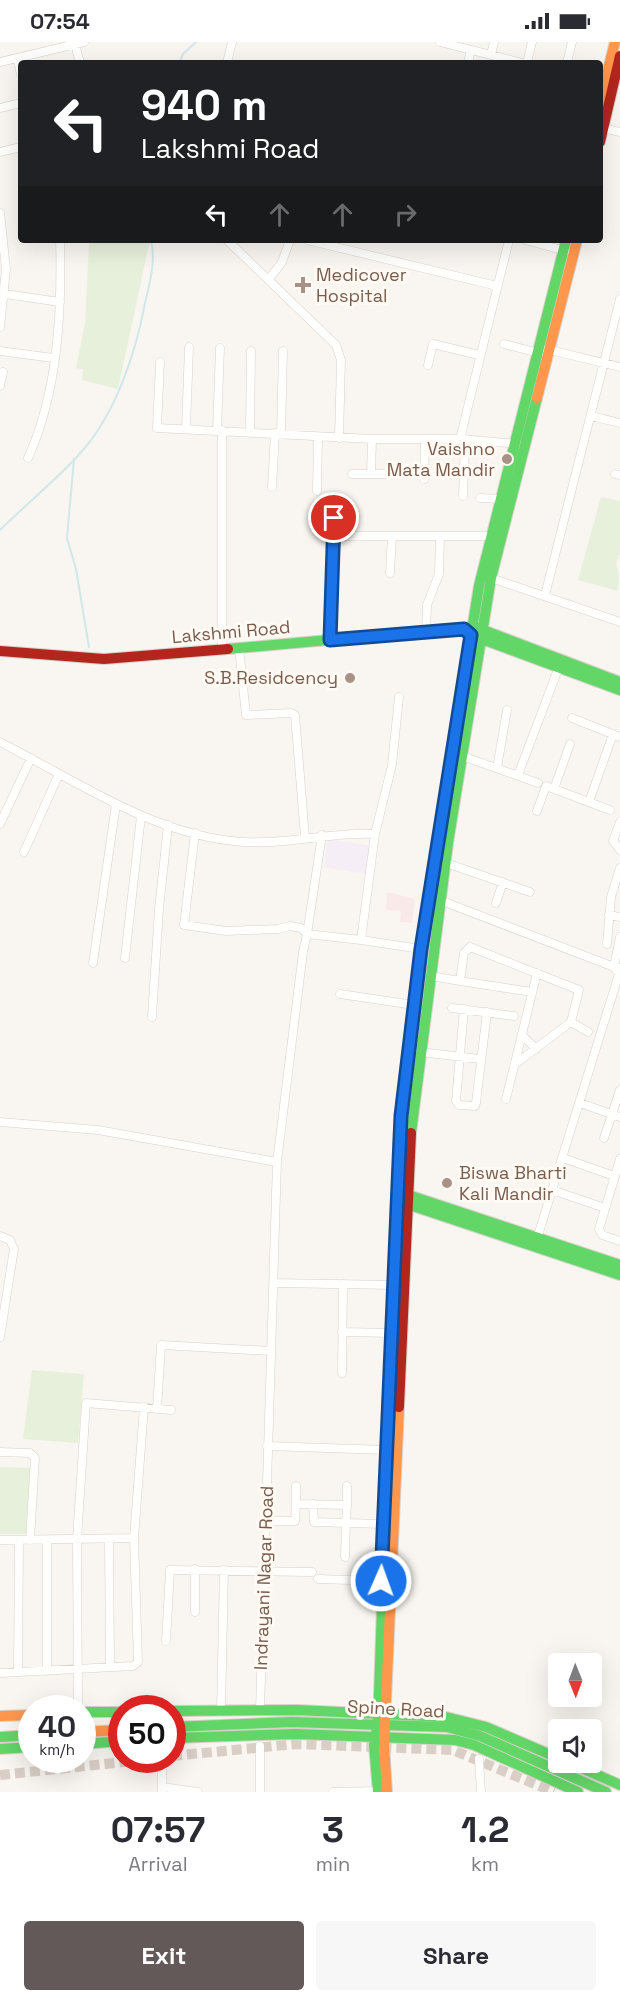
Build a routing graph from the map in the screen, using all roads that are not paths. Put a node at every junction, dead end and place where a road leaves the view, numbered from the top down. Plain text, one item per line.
1 (84, 42) edge
2 (232, 42) edge
3 (440, 42) edge
4 (494, 42) edge
5 (532, 42) edge
6 (572, 42) edge
7 (615, 42) edge
8 (451, 43) edge
9 (75, 44) junction
10 (471, 50) junction
11 (40, 52) junction
12 (491, 55) junction
13 (620, 56) edge
14 (17, 58) junction
15 (42, 60) edge
16 (79, 60) edge
17 (229, 60) edge
18 (469, 60) edge
19 (510, 60) edge
20 (527, 60) edge
21 (568, 60) edge
22 (0, 62) edge
23 (18, 62) edge
24 (606, 85) edge
25 (18, 104) edge
26 (0, 108) edge
27 (603, 128) joint
28 (620, 132) edge
29 (18, 148) edge
30 (0, 152) edge
31 (0, 213) edge
32 (60, 243) edge
33 (230, 243) edge
34 (289, 243) edge
35 (320, 243) edge
36 (507, 243) edge
37 (541, 243) edge
38 (568, 248) edge
39 (269, 279) junction
40 (496, 286) junction
41 (5, 294) junction
42 (620, 299) edge
43 (60, 302) junction
44 (0, 327) edge
45 (504, 344) dead end
46 (189, 347) dead end
47 (219, 348) dead end
48 (543, 350) junction
49 (0, 351) edge
50 (251, 351) dead end
51 (283, 351) dead end
52 (479, 356) junction
53 (53, 357) junction
54 (160, 362) dead end
55 (605, 363) junction
56 (428, 365) dead end
57 (620, 367) edge
58 (3, 372) dead end
59 (0, 386) edge
60 (591, 416) junction
61 (620, 423) edge
62 (186, 429) junction
63 (220, 430) junction
64 (250, 432) junction
65 (278, 433) junction
66 (318, 436) junction
67 (339, 438) junction
68 (372, 439) junction
69 (425, 439) junction
70 (462, 439) junction
71 (515, 443) junction
72 (526, 446) junction
73 (27, 458) dead end
74 (352, 474) dead end
75 (371, 474) junction
76 (393, 474) dead end
77 (424, 479) dead end
78 (272, 487) dead end
79 (317, 491) dead end
80 (463, 496) dead end
81 (480, 498) dead end
82 (501, 498) junction
83 (334, 500) dead end
84 (333, 536) junction
85 (392, 536) junction
86 (440, 536) junction
87 (491, 536) junction
88 (390, 573) dead end
89 (491, 578) junction
90 (545, 595) junction
91 (620, 622) edge
92 (474, 631) junction
93 (426, 633) junction
94 (330, 640) junction
95 (239, 648) junction
96 (222, 650) junction
97 (0, 651) edge
98 (561, 663) junction
99 (620, 682) edge
100 (620, 690) edge
101 (399, 697) dead end
102 (507, 710) dead end
103 (572, 718) dead end
104 (617, 736) edge
105 (0, 742) edge
106 (570, 744) dead end
107 (462, 756) junction
108 (31, 758) junction
109 (497, 768) junction
110 (59, 774) junction
111 (518, 775) junction
112 (538, 783) dead end
113 (555, 789) junction
114 (589, 802) junction
115 (116, 804) junction
116 (610, 810) dead end
117 (537, 811) dead end
118 (141, 816) junction
119 (620, 822) edge
120 (0, 824) edge
121 (168, 825) junction
122 (195, 833) junction
123 (375, 834) junction
124 (322, 835) junction
125 (305, 837) junction
126 (620, 850) edge
127 (24, 852) dead end
128 (446, 863) junction
129 (620, 868) edge
130 (503, 882) junction
131 (530, 892) dead end
132 (434, 898) junction
133 (496, 903) dead end
134 (609, 915) junction
135 (620, 917) edge
136 (307, 934) junction
137 (620, 937) edge
138 (361, 940) junction
139 (608, 944) dead end
140 (421, 949) junction
141 (125, 958) dead end
142 (93, 963) dead end
143 (617, 968) edge
144 (537, 973) junction
145 (431, 976) junction
146 (460, 981) junction
147 (532, 992) junction
148 (340, 994) dead end
149 (414, 1005) junction
150 (452, 1008) dead end
151 (465, 1009) junction
152 (487, 1012) junction
153 (514, 1016) dead end
154 (152, 1017) dead end
155 (571, 1022) junction
156 (588, 1032) dead end
157 (522, 1035) junction
158 (536, 1049) junction
159 (420, 1052) junction
160 (458, 1057) junction
161 (480, 1059) junction
162 (514, 1064) junction
163 (620, 1090) edge
164 (506, 1099) dead end
165 (580, 1103) junction
166 (616, 1116) edge
167 (0, 1122) edge
168 (604, 1138) dead end
169 (563, 1158) junction
170 (620, 1159) edge
171 (277, 1162) junction
172 (615, 1176) junction
173 (552, 1190) junction
174 (396, 1196) junction
175 (408, 1199) junction
176 (604, 1208) junction
177 (0, 1236) edge
178 (620, 1241) edge
179 (536, 1242) junction
180 (620, 1265) edge
181 (620, 1275) edge
182 (274, 1283) junction
183 (342, 1284) junction
184 (394, 1285) junction
185 (3, 1302) edge
186 (342, 1332) junction
187 (392, 1334) junction
188 (0, 1337) edge
189 (271, 1351) junction
190 (342, 1373) dead end
191 (144, 1407) junction
192 (157, 1408) junction
193 (171, 1410) dead end
194 (267, 1446) junction
195 (386, 1450) junction
196 (0, 1452) edge
197 (296, 1486) dead end
198 (347, 1486) dead end
199 (296, 1504) junction
200 (314, 1504) junction
201 (347, 1505) junction
202 (266, 1521) junction
203 (346, 1523) junction
204 (383, 1524) junction
205 (134, 1538) junction
206 (77, 1539) junction
207 (109, 1539) junction
208 (0, 1540) edge
209 (19, 1540) junction
210 (30, 1540) junction
211 (47, 1540) junction
212 (345, 1557) dead end
213 (195, 1569) junction
214 (224, 1570) junction
215 (264, 1571) junction
216 (312, 1572) dead end
217 (385, 1577) junction
218 (318, 1579) dead end
219 (195, 1612) dead end
220 (166, 1641) dead end
221 (110, 1667) junction
222 (77, 1669) junction
223 (47, 1671) junction
224 (18, 1672) junction
225 (0, 1673) edge
226 (78, 1695) edge
227 (221, 1710) junction
228 (260, 1710) junction
229 (186, 1711) edge
230 (18, 1715) edge
231 (0, 1716) edge
232 (382, 1719) junction
233 (186, 1726) edge
234 (18, 1736) edge
235 (0, 1737) edge
236 (186, 1737) edge
237 (380, 1740) junction
238 (260, 1746) dead end
239 (18, 1748) edge
240 (0, 1749) edge
241 (548, 1754) edge
242 (479, 1759) dead end
243 (162, 1773) edge
244 (593, 1773) edge
245 (620, 1785) edge
246 (162, 1790) edge
247 (198, 1792) edge
248 (260, 1792) edge
249 (333, 1792) edge
250 (381, 1792) edge
251 (481, 1792) edge
252 (578, 1792) edge
253 (606, 1792) edge

1 - 9 street
2 - 17 street
3 - 8 street
4 - 12 street
5 - 20 street
6 - 21 street
7 - 24 main road
8 - 10 street
9 - 11 street
9 - 16 street
10 - 12 street
10 - 18 street
11 - 14 street
11 - 15 street
12 - 19 street
13 - 24 main road
14 - 22 street
14 - 23 street
24 - 27 main road
25 - 26 street
27 - 28 street
29 - 30 street
31 - 41 street
32 - 43 street
33 - 39 street
34 - 39 street
35 - 40 street
36 - 40 street
37 - 38 street
38 - 48 main road
39 - 67 street
40 - 52 street
41 - 43 street
41 - 44 street
42 - 55 street
43 - 53 street
45 - 48 street
46 - 62 street
47 - 63 street
48 - 55 street
48 - 71 main road
48 - 72 main road
49 - 53 street
50 - 64 street
51 - 65 street
52 - 56 street
52 - 70 street
53 - 73 street
54 - 62 street
55 - 57 street
55 - 60 street
58 - 59 street
60 - 61 street
60 - 90 street
62 - 63 street
63 - 64 street
63 - 96 street
64 - 65 street
65 - 66 street
65 - 78 street
66 - 67 street
66 - 79 street
67 - 68 street
68 - 69 street
68 - 75 street
69 - 70 street
69 - 77 street
70 - 71 street
70 - 80 street
71 - 72 street
71 - 82 main road
72 - 89 main road
74 - 75 street
75 - 76 street
81 - 82 street
82 - 87 main road
83 - 84 street
84 - 85 street
84 - 94 street
85 - 86 street
85 - 88 street
86 - 87 street
86 - 93 street
87 - 92 main road
89 - 90 street
89 - 92 main road
90 - 91 street
92 - 93 main road, Lakshmi Road
92 - 98 main road
92 - 107 main road
92 - 132 main road
93 - 94 main road, Lakshmi Road
94 - 95 main road, Lakshmi Road
95 - 96 main road, Lakshmi Road
95 - 125 street
96 - 97 main road, Lakshmi Road
98 - 99 main road
98 - 100 main road
98 - 111 street
101 - 123 street
102 - 109 street
103 - 104 street
104 - 114 street
105 - 108 street
106 - 113 street
107 - 109 street
107 - 128 main road
108 - 110 street
108 - 120 street
109 - 111 street
110 - 115 street
110 - 127 street
111 - 112 street
113 - 114 street
113 - 117 street
114 - 116 street
115 - 118 street
115 - 142 street
118 - 121 street
118 - 141 street
119 - 126 street
121 - 122 street
121 - 154 street
122 - 125 street
122 - 136 street
123 - 124 street
123 - 138 street
124 - 125 street
124 - 136 street, Indrayani Nagar Road
128 - 130 street
128 - 132 main road
129 - 134 street
130 - 131 street
130 - 133 street
132 - 140 main road
132 - 143 street
132 - 145 main road
134 - 135 street
134 - 139 street
136 - 138 street
136 - 171 street, Indrayani Nagar Road
137 - 143 street
138 - 140 street
140 - 149 main road
143 - 165 street
144 - 146 street
144 - 147 street
144 - 155 street
145 - 146 street
145 - 159 main road
146 - 147 street
147 - 157 street
148 - 149 street
149 - 174 main road
150 - 151 street
151 - 152 street
151 - 160 street
152 - 153 street
152 - 161 street
155 - 156 street
155 - 158 street
157 - 158 street
157 - 162 street
158 - 162 street
159 - 160 street
159 - 175 main road
160 - 161 street
160 - 161 street
162 - 164 street
163 - 166 street
165 - 166 street
165 - 169 street
166 - 168 street
167 - 171 street
169 - 172 street
169 - 173 street
170 - 172 street
171 - 182 street, Indrayani Nagar Road
172 - 176 street
173 - 176 street
173 - 179 street
174 - 175 main road
174 - 184 main road
175 - 179 main road
175 - 217 main road
176 - 178 street
177 - 185 street
179 - 180 main road
179 - 181 main road
182 - 183 street
182 - 189 street, Indrayani Nagar Road
183 - 184 street
183 - 186 street
184 - 187 main road
185 - 188 street
186 - 187 street
186 - 190 street
187 - 195 main road
189 - 192 street
189 - 194 street, Indrayani Nagar Road
191 - 192 street
191 - 205 street
191 - 206 street
192 - 193 street
194 - 195 street
194 - 202 street, Indrayani Nagar Road
195 - 204 main road
196 - 210 street
197 - 199 street
198 - 201 street
199 - 200 street
199 - 202 street
200 - 201 street
200 - 203 street
201 - 203 street
202 - 215 street, Indrayani Nagar Road
203 - 204 street
203 - 212 street
204 - 217 main road
205 - 207 street
205 - 221 street
206 - 207 street
206 - 211 street
206 - 222 street
207 - 221 street
208 - 209 street
209 - 210 street
209 - 224 street
210 - 211 street
211 - 223 street
213 - 214 street
213 - 219 street
213 - 220 street
214 - 215 street
214 - 227 street
215 - 216 street
215 - 228 street, Indrayani Nagar Road
217 - 218 street
217 - 232 main road
221 - 222 street
222 - 223 street
222 - 226 street
223 - 224 street
224 - 225 street
227 - 228 main road, Spine Road
227 - 229 main road, Spine Road
228 - 232 main road, Spine Road
230 - 231 main road
232 - 233 main road, Spine Road
232 - 237 main road
232 - 241 main road, Spine Road
232 - 253 main road, Spine Road
234 - 235 main road
236 - 237 main road, Spine Road
237 - 250 main road
237 - 252 main road, Spine Road
238 - 248 street
239 - 240 main road
242 - 251 street
243 - 246 street
244 - 245 main road
246 - 247 street
249 - 250 street

